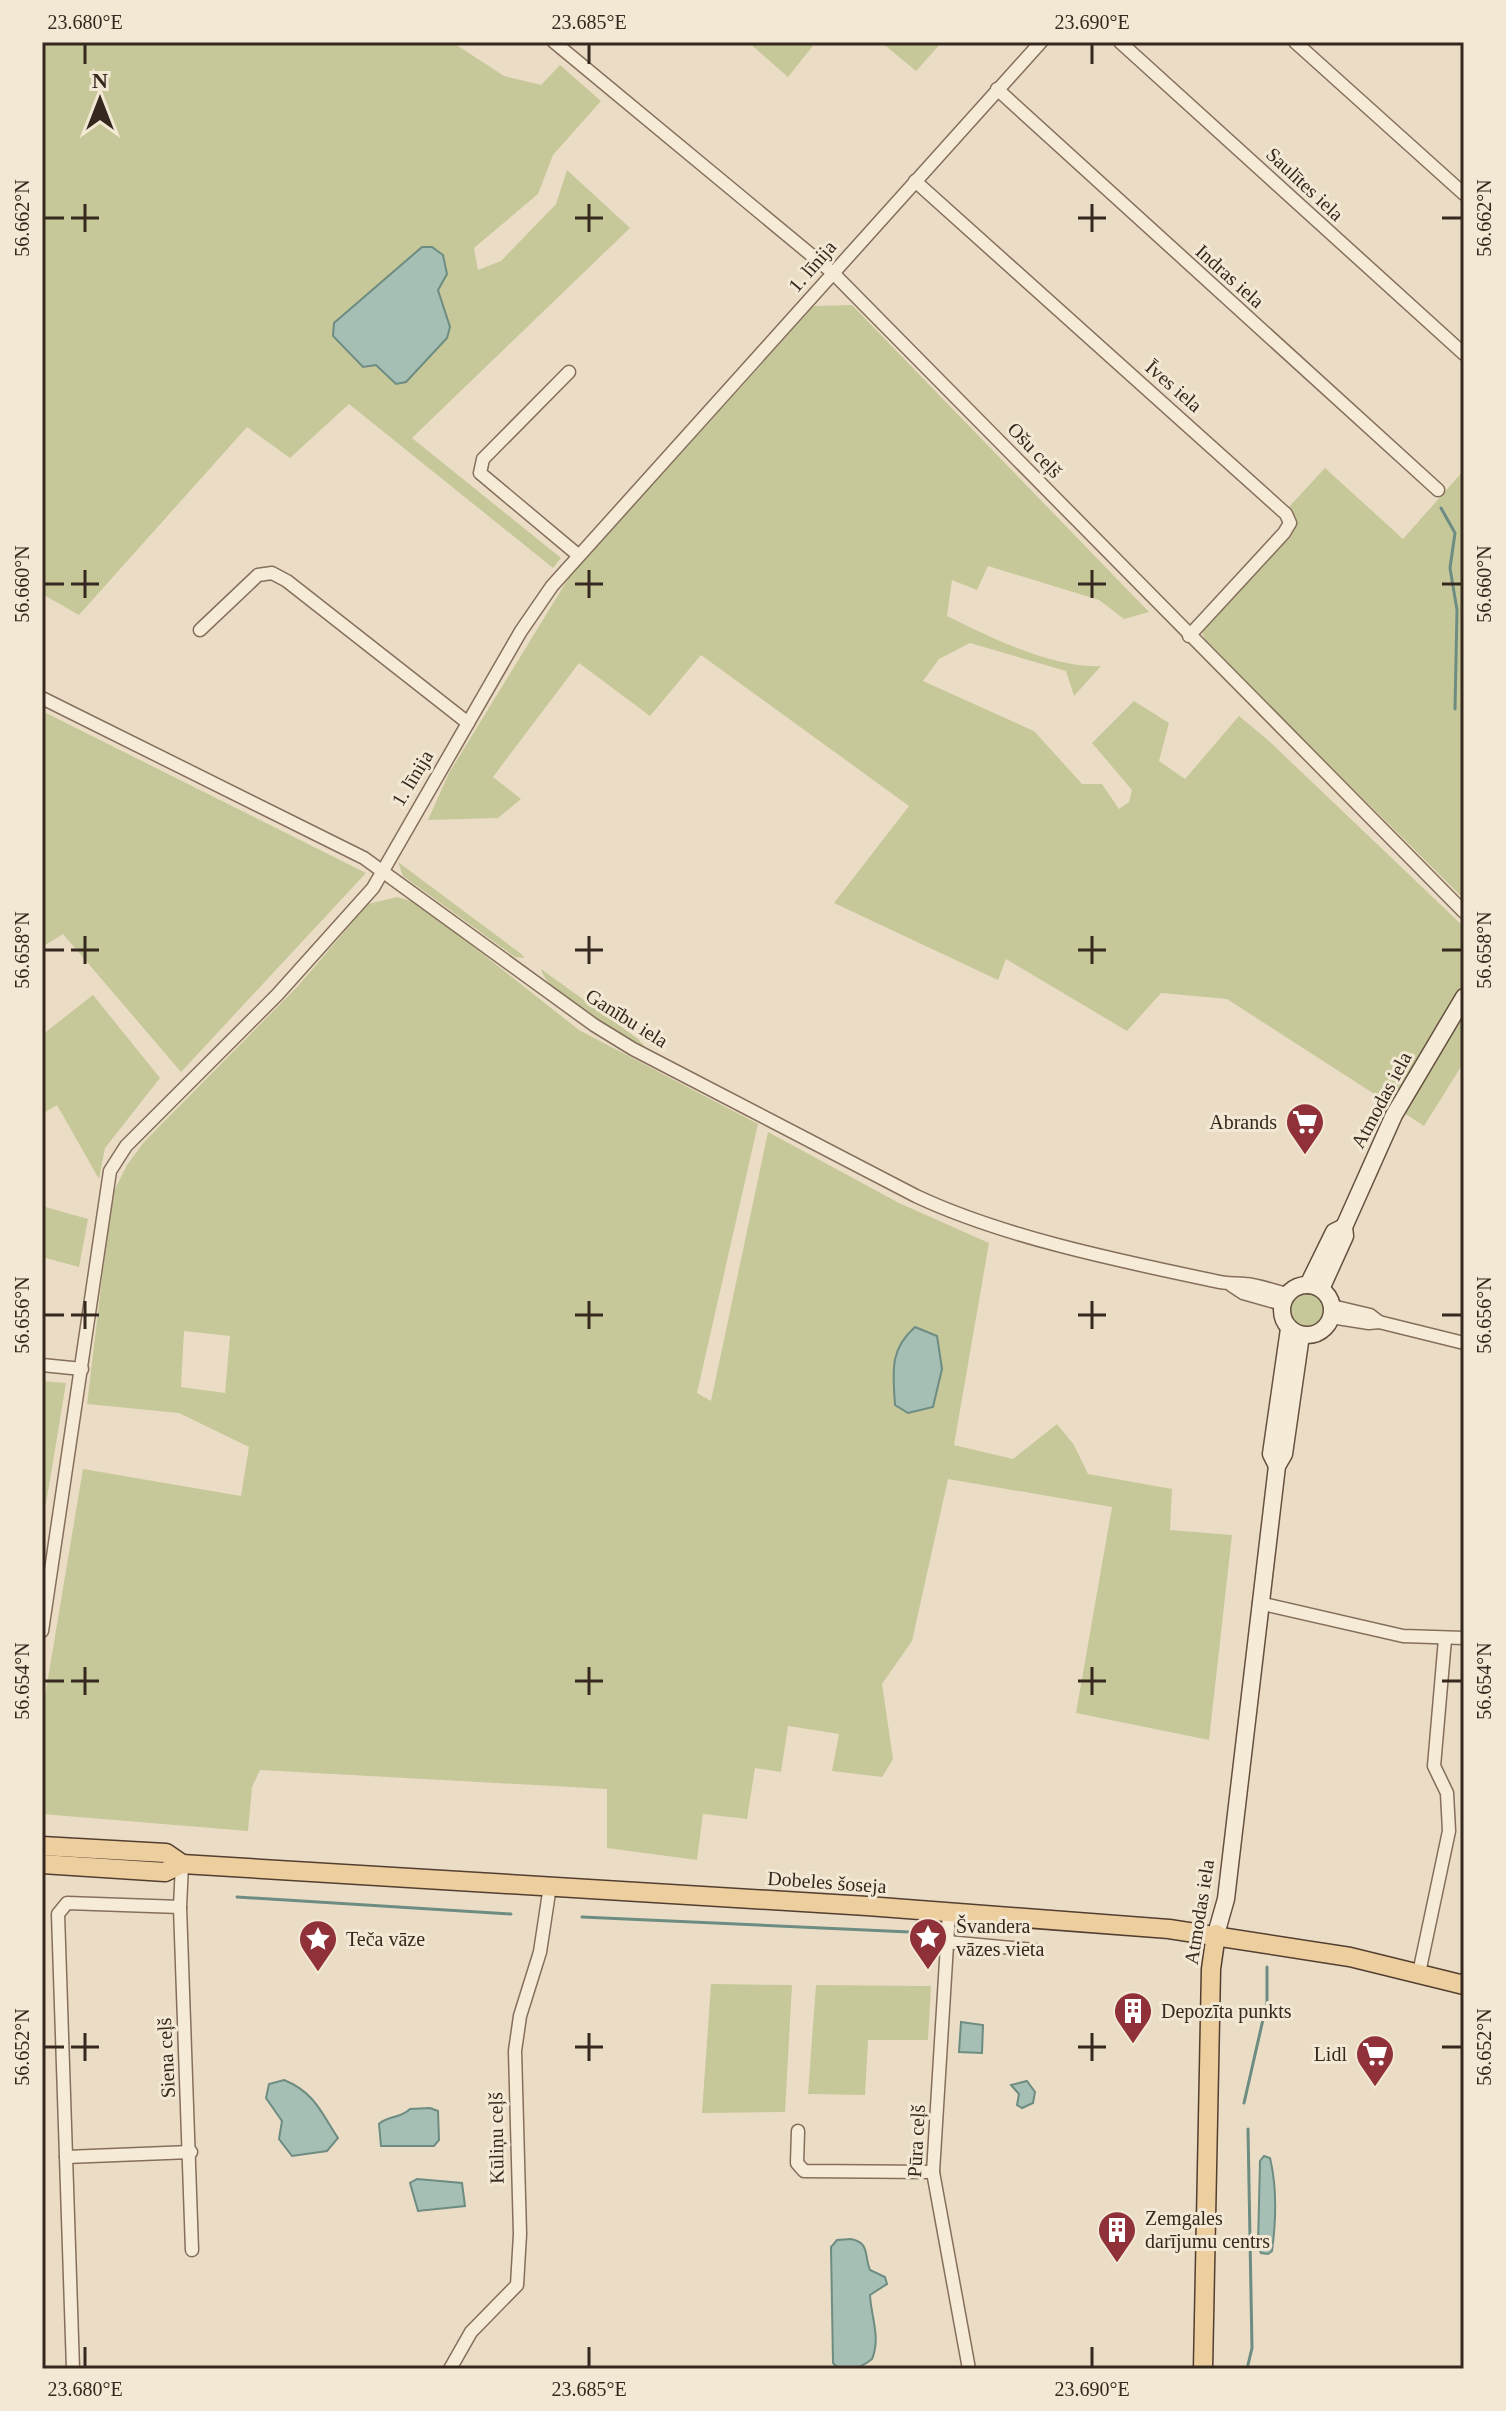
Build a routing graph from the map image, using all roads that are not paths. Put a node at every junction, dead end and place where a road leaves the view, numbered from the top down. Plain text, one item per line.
1 (554, 42) edge
2 (1041, 42) edge
3 (1120, 42) edge
4 (1295, 42) edge
5 (997, 89) junction
6 (915, 181) junction
7 (1464, 194) edge
8 (833, 273) junction
9 (1464, 354) edge
10 (569, 372) dead end
11 (1438, 490) dead end
12 (578, 555) junction
13 (200, 630) dead end
14 (1189, 636) junction
15 (42, 698) edge
16 (468, 723) junction
17 (384, 871) junction
18 (1464, 912) edge
19 (1464, 997) edge
20 (1315, 1287) junction
21 (1284, 1299) junction
22 (1331, 1312) junction
23 (1295, 1332) junction
24 (1464, 1343) edge
25 (42, 1365) edge
26 (82, 1369) junction
27 (1259, 1603) junction
28 (42, 1631) edge
29 (1464, 1637) edge
30 (1445, 1639) junction
31 (42, 1846) edge
32 (42, 1864) edge
33 (182, 1864) junction
34 (550, 1886) junction
35 (180, 1907) junction
36 (949, 1912) junction
37 (1216, 1934) junction
38 (947, 1942) junction
39 (1035, 1950) dead end
40 (1419, 1973) junction
41 (1464, 1985) edge
42 (798, 2131) dead end
43 (191, 2152) junction
44 (66, 2157) junction
45 (933, 2172) junction
46 (192, 2250) dead end
47 (73, 2369) edge
48 (450, 2369) edge
49 (969, 2369) edge
50 (1203, 2369) edge

1 - 8 street, Ošu ceļš
2 - 5 street, 1. līnija
3 - 9 street, Saulītes iela
4 - 7 street
5 - 6 street, 1. līnija
5 - 11 street, Indras iela
6 - 8 street, 1. līnija
6 - 14 street, Īves iela
8 - 12 street, 1. līnija
8 - 14 street, Ošu ceļš
10 - 12 street
12 - 16 street, 1. līnija
13 - 16 street
14 - 18 street, Ošu ceļš
15 - 17 street, Ganību iela
16 - 17 street, 1. līnija
17 - 21 street, Ganību iela
17 - 26 street, 1. līnija
19 - 20 main road, Atmodas iela
20 - 21 main road
20 - 22 main road
21 - 23 main road
22 - 23 main road
22 - 24 street
23 - 27 main road, Atmodas iela
25 - 26 street
26 - 28 street, 1. līnija
27 - 30 street
27 - 37 main road, Atmodas iela
29 - 30 street
30 - 40 street
31 - 33 main road, Dobeles šoseja
32 - 33 main road, Dobeles šoseja
33 - 34 main road, Dobeles šoseja
33 - 35 street, Siena ceļš
34 - 36 main road, Dobeles šoseja
34 - 48 street, Kūliņu ceļš
35 - 43 street, Siena ceļš
35 - 44 street
36 - 37 main road, Dobeles šoseja
36 - 38 street, Pūra ceļš
37 - 40 main road, Dobeles šoseja
37 - 50 main road, Atmodas iela
38 - 39 street
38 - 45 street, Pūra ceļš
40 - 41 main road, Dobeles šoseja
42 - 45 street
43 - 44 street
43 - 46 street, Siena ceļš
44 - 47 street
45 - 49 street, Pūra ceļš

